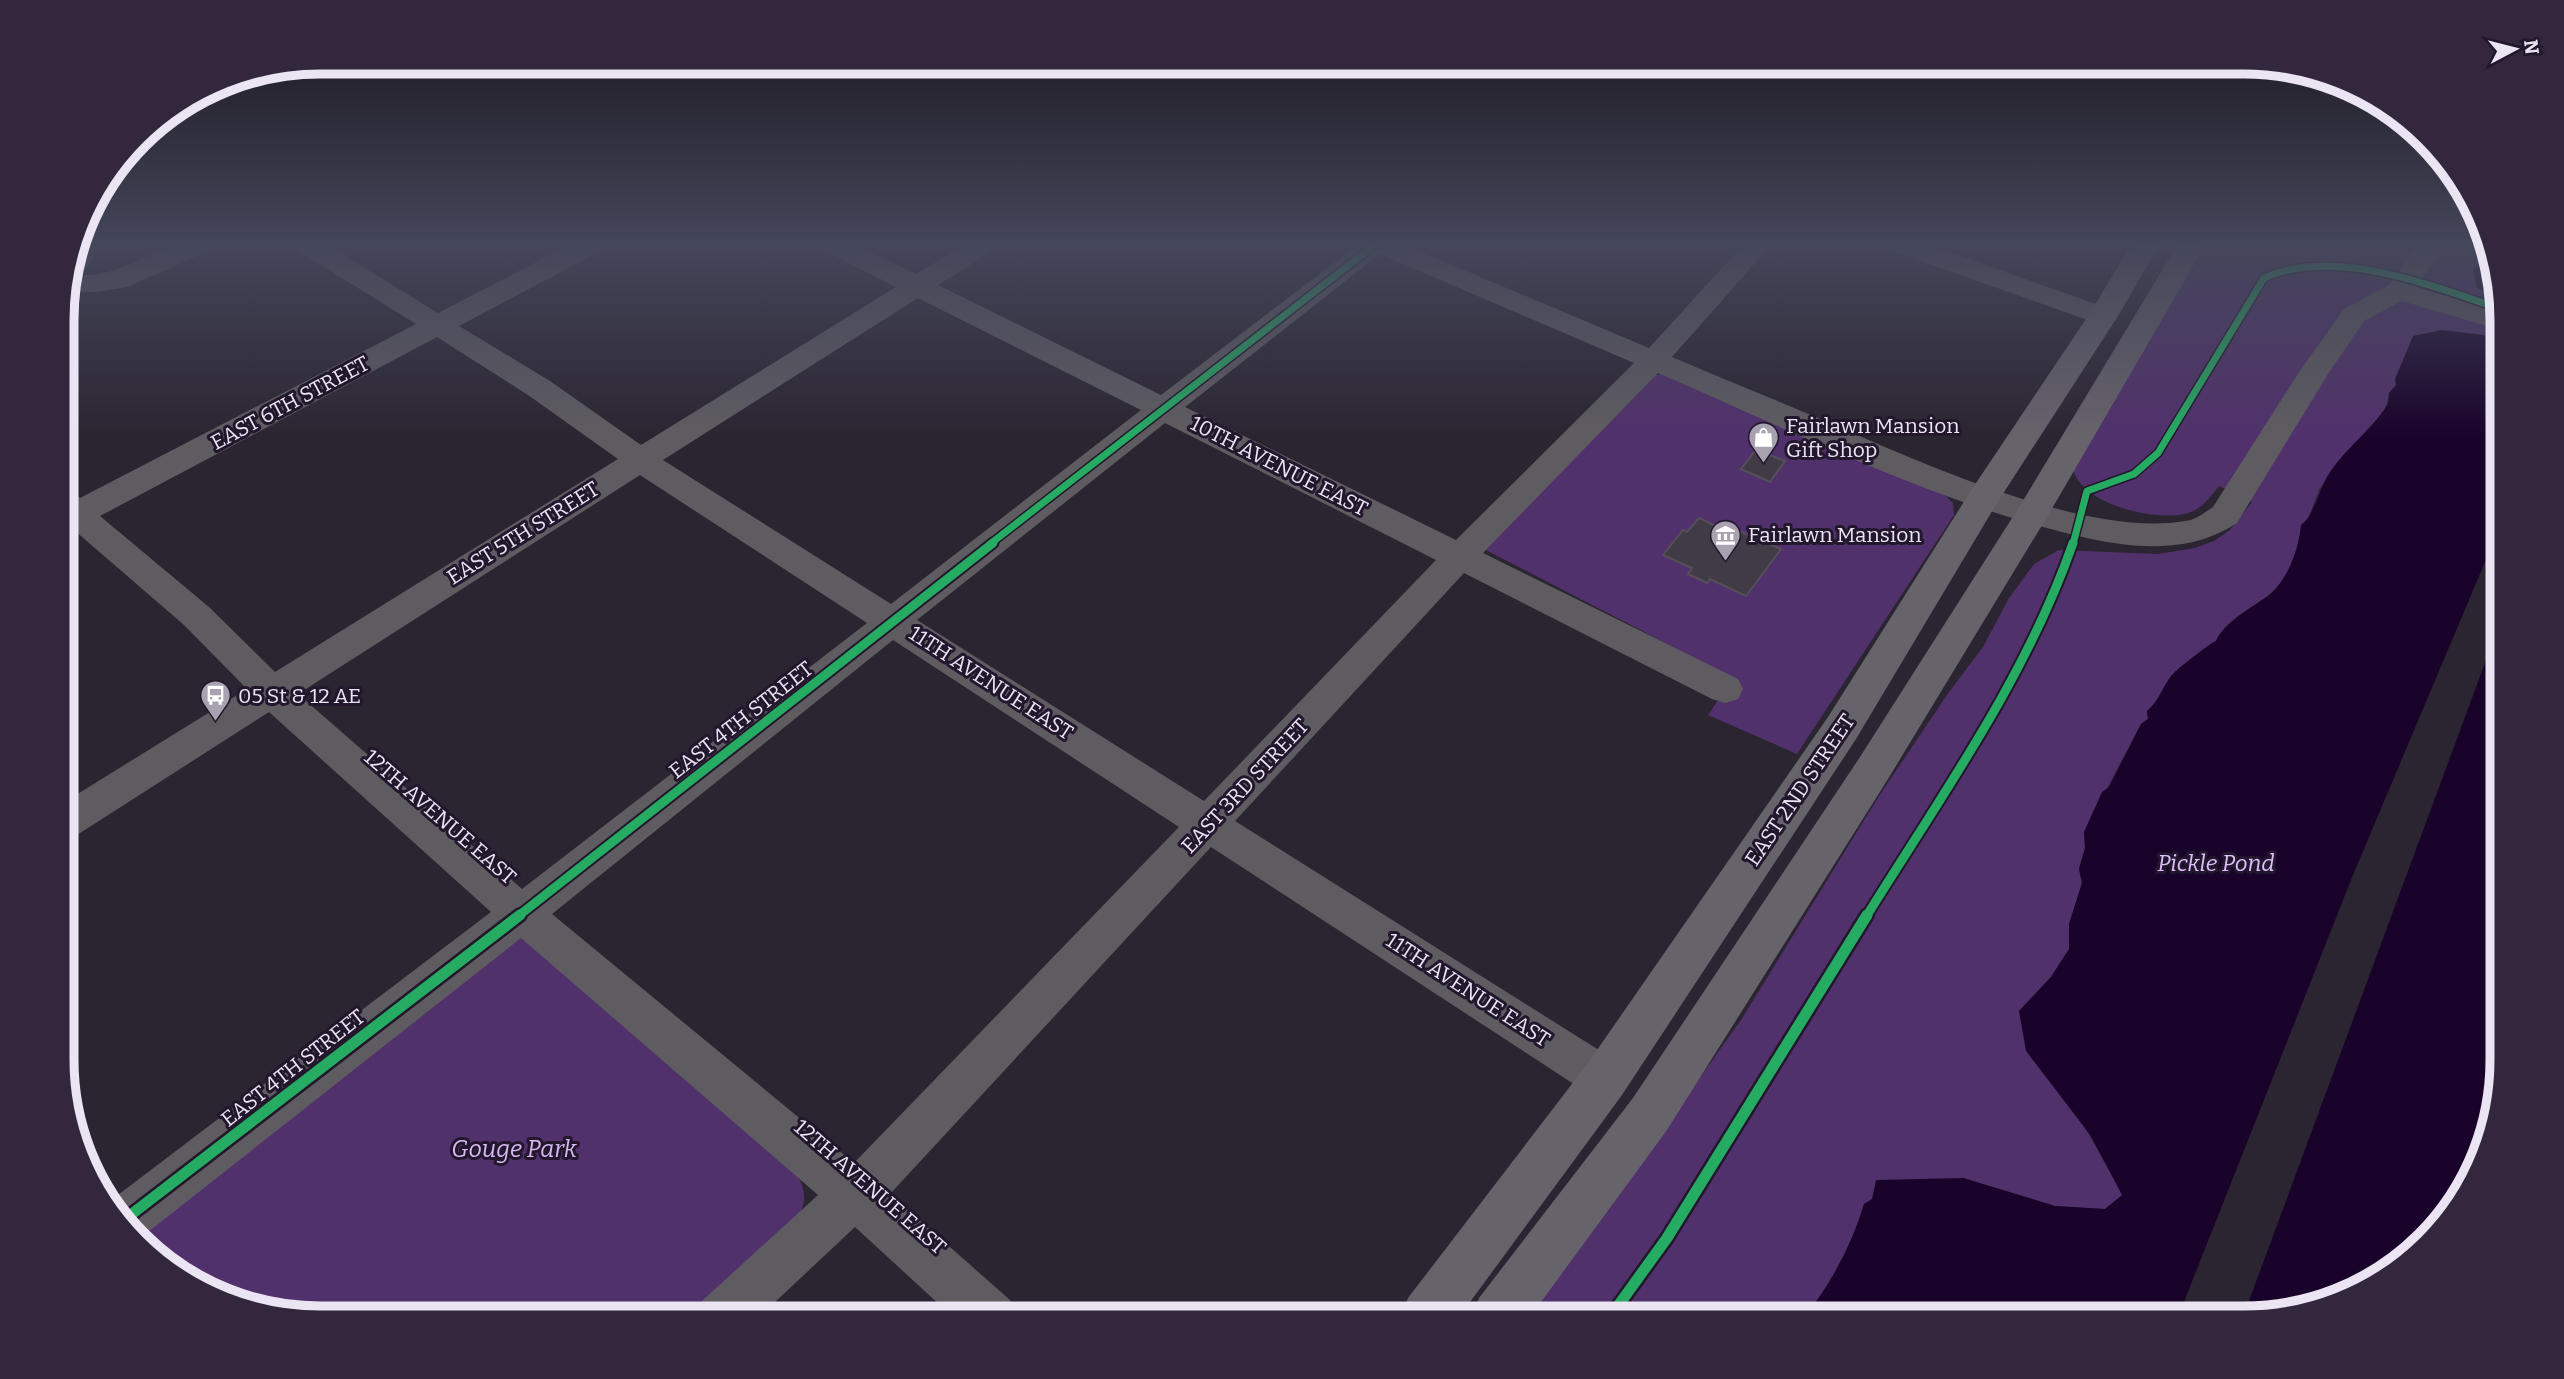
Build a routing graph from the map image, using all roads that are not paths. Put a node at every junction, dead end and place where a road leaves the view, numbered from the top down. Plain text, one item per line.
1 (410, 308) edge
2 (469, 308) edge
3 (881, 308) edge
4 (959, 308) edge
5 (1293, 308) edge
6 (1529, 308) edge
7 (1701, 308) edge
8 (2081, 308) edge
9 (2108, 308) edge
10 (2154, 308) edge
11 (2366, 308) edge
12 (2458, 308) edge
13 (2103, 316) junction
14 (2490, 318) edge
15 (437, 325) junction
16 (1653, 361) junction
17 (1164, 407) junction
18 (640, 460) junction
19 (1984, 497) junction
20 (74, 508) edge
21 (2033, 512) junction
22 (74, 518) edge
23 (1458, 558) junction
24 (895, 621) junction
25 (1725, 689) dead end
26 (271, 692) junction
27 (74, 816) edge
28 (1209, 825) junction
29 (522, 914) junction
30 (1605, 1079) junction
31 (856, 1196) junction
32 (130, 1216) edge
33 (1436, 1305) edge
34 (1508, 1305) edge
35 (735, 1306) edge
36 (978, 1306) edge

1 - 15 street, 11TH AVENUE EAST
2 - 15 street, EAST 6TH STREET
3 - 18 street, EAST 5TH STREET
4 - 17 street, 10TH AVENUE EAST
5 - 17 street, EAST 4TH STREET
6 - 16 street
7 - 16 street, EAST 3RD STREET
8 - 13 street
9 - 13 highway, EAST 2ND STREET
10 - 21 highway
11 - 21 street
12 - 14 street
13 - 19 highway, EAST 2ND STREET
15 - 18 street, 11TH AVENUE EAST
15 - 20 street, EAST 6TH STREET
16 - 19 street
16 - 23 street, EAST 3RD STREET
17 - 23 street, 10TH AVENUE EAST
17 - 24 street, EAST 4TH STREET
18 - 24 street, 11TH AVENUE EAST
18 - 26 street, EAST 5TH STREET
19 - 21 street
19 - 30 highway, EAST 2ND STREET
21 - 34 highway
22 - 26 street, 12TH AVENUE EAST
23 - 25 street, 10TH AVENUE EAST
23 - 28 street, EAST 3RD STREET
24 - 28 street, 11TH AVENUE EAST
24 - 29 street, EAST 4TH STREET
26 - 27 street, EAST 5TH STREET
26 - 29 street, 12TH AVENUE EAST
28 - 30 street, 11TH AVENUE EAST
28 - 31 street, EAST 3RD STREET
29 - 31 street, 12TH AVENUE EAST
29 - 32 street, EAST 4TH STREET
30 - 33 highway, EAST 2ND STREET
31 - 35 street, EAST 3RD STREET
31 - 36 street, 12TH AVENUE EAST

